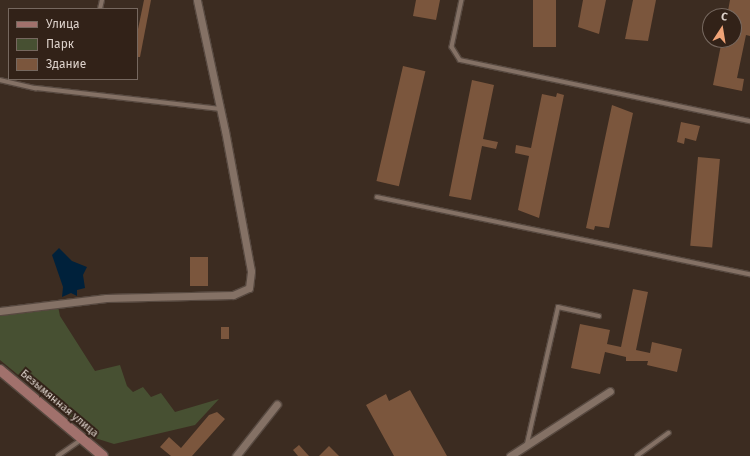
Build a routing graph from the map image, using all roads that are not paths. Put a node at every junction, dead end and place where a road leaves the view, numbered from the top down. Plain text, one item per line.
1 (197, 0) edge
2 (462, 0) edge
3 (0, 80) edge
4 (220, 109) junction
5 (750, 121) edge
6 (377, 197) dead end
7 (750, 274) edge
8 (0, 311) edge
9 (599, 316) dead end
10 (0, 370) edge
11 (610, 391) dead end
12 (277, 404) dead end
13 (669, 433) dead end
14 (82, 438) junction
15 (527, 444) junction
16 (58, 456) edge
17 (103, 456) edge
18 (236, 456) edge
19 (510, 456) edge
20 (637, 456) edge

1 - 4 street
2 - 5 lane
3 - 4 lane
4 - 8 street
6 - 7 lane
9 - 15 lane
10 - 14 main road, Безымянная улица
11 - 15 street
12 - 18 street
13 - 20 lane
14 - 16 lane
14 - 17 main road, Безымянная улица
15 - 19 street

